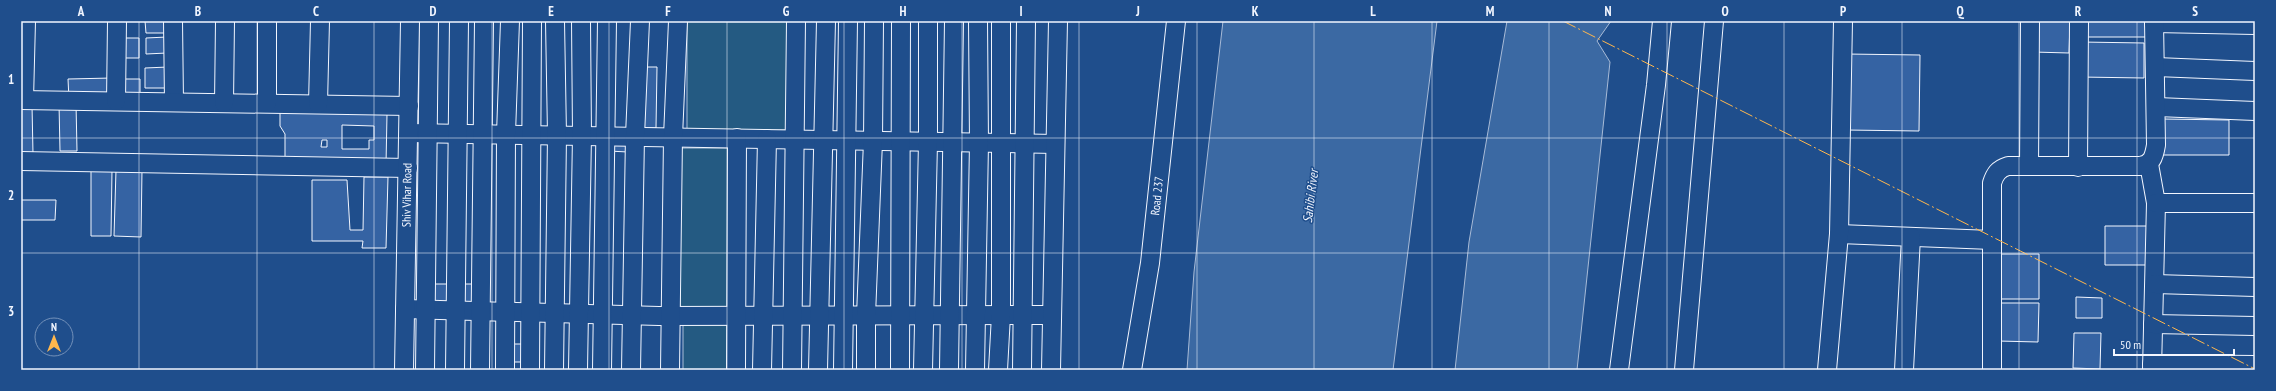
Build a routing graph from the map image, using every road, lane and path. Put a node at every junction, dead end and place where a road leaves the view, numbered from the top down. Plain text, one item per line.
1 (26, 21) edge
2 (117, 21) edge
3 (174, 21) edge
4 (225, 21) edge
5 (267, 21) edge
6 (320, 21) edge
7 (410, 21) edge
8 (429, 21) edge
9 (459, 21) edge
10 (484, 21) edge
11 (510, 21) edge
12 (532, 21) edge
13 (555, 21) edge
14 (581, 21) edge
15 (607, 21) edge
16 (640, 21) edge
17 (678, 21) edge
18 (796, 21) edge
19 (826, 21) edge
20 (848, 21) edge
21 (874, 21) edge
22 (901, 21) edge
23 (928, 21) edge
24 (954, 21) edge
25 (978, 21) edge
26 (1001, 21) edge
27 (1026, 21) edge
28 (1058, 21) edge
29 (1176, 21) edge
30 (1662, 21) edge
31 (1714, 21) edge
32 (1843, 21) edge
33 (2030, 21) edge
34 (2079, 21) edge
35 (2154, 22) edge
36 (2255, 25) edge
37 (2156, 67) junction
38 (2255, 71) edge
39 (22, 100) edge
40 (116, 101) junction
41 (174, 102) junction
42 (224, 103) junction
43 (267, 104) junction
44 (318, 104) junction
45 (409, 106) junction
46 (2157, 107) junction
47 (2255, 110) edge
48 (409, 133) junction
49 (427, 133) junction
50 (457, 134) junction
51 (482, 134) junction
52 (506, 134) junction
53 (532, 135) junction
54 (557, 135) junction
55 (582, 135) junction
56 (606, 136) junction
57 (635, 136) junction
58 (673, 137) junction
59 (737, 138) junction
60 (768, 138) junction
61 (794, 139) junction
62 (822, 140) junction
63 (846, 140) junction
64 (873, 141) junction
65 (902, 141) junction
66 (928, 142) junction
67 (953, 142) junction
68 (979, 143) junction
69 (1001, 143) junction
70 (1025, 144) junction
71 (1055, 144) junction
72 (21, 161) edge
73 (2149, 164) junction
74 (2029, 166) junction
75 (2078, 167) junction
76 (408, 168) junction
77 (2156, 203) junction
78 (2255, 203) edge
79 (1839, 234) junction
80 (1911, 236) junction
81 (1992, 240) junction
82 (2155, 284) junction
83 (2255, 287) edge
84 (405, 309) junction
85 (427, 310) junction
86 (454, 311) junction
87 (481, 311) junction
88 (505, 312) junction
89 (530, 313) junction
90 (554, 314) junction
91 (578, 314) junction
92 (602, 315) junction
93 (900, 315) junction
94 (923, 315) junction
95 (950, 315) junction
96 (976, 315) junction
97 (1000, 315) junction
98 (1023, 315) junction
99 (1052, 315) junction
100 (633, 316) junction
101 (670, 316) junction
102 (736, 316) junction
103 (762, 316) junction
104 (794, 316) junction
105 (819, 316) junction
106 (843, 316) junction
107 (866, 316) junction
108 (2153, 324) junction
109 (2255, 326) edge
110 (2255, 365) edge
111 (2152, 367) edge
112 (404, 370) edge
113 (425, 370) edge
114 (455, 370) edge
115 (480, 370) edge
116 (505, 370) edge
117 (530, 370) edge
118 (554, 370) edge
119 (578, 370) edge
120 (602, 370) edge
121 (631, 370) edge
122 (670, 370) edge
123 (736, 370) edge
124 (762, 370) edge
125 (792, 370) edge
126 (818, 370) edge
127 (843, 370) edge
128 (866, 370) edge
129 (900, 370) edge
130 (923, 370) edge
131 (950, 370) edge
132 (975, 370) edge
133 (998, 370) edge
134 (1022, 370) edge
135 (1051, 370) edge
136 (1132, 370) edge
137 (1619, 370) edge
138 (1684, 370) edge
139 (1827, 370) edge
140 (1904, 370) edge
141 (1992, 370) edge

1 - 39 street
2 - 40 street
3 - 41 street
4 - 42 street
5 - 43 street
6 - 44 street
7 - 45 street, Shiv Vihar Road
8 - 49 street
9 - 50 street
10 - 51 street
11 - 52 street
12 - 53 street
13 - 54 street
14 - 55 street
15 - 56 street
16 - 57 street
17 - 58 street
18 - 61 street
19 - 62 street
20 - 63 street
21 - 64 street
22 - 65 street
23 - 66 street
24 - 67 street
25 - 68 street
26 - 69 street
27 - 70 street
28 - 71 street
29 - 136 street, Road 237
30 - 137 street
31 - 138 street
32 - 79 street
33 - 74 street
34 - 75 street
35 - 36 street
35 - 37 street
37 - 38 street
37 - 46 street
39 - 40 street
40 - 41 street
41 - 42 street
42 - 43 street
43 - 44 street
44 - 45 street
45 - 48 street, Shiv Vihar Road
46 - 47 street
46 - 73 street
48 - 49 street
48 - 76 street, Shiv Vihar Road
49 - 50 street
49 - 85 street
50 - 51 street
50 - 86 street
51 - 52 street
51 - 87 street
52 - 53 street
52 - 88 street
53 - 54 street
53 - 89 street
54 - 55 street
54 - 90 street
55 - 56 street
55 - 91 street
56 - 57 street
56 - 92 street
57 - 58 street
57 - 100 street
58 - 59 street
58 - 101 street
59 - 60 street
59 - 102 street
60 - 61 street
60 - 103 street
61 - 62 street
61 - 104 street
62 - 63 street
62 - 105 street
63 - 64 street
63 - 106 street
64 - 65 street
64 - 107 street
65 - 66 street
65 - 93 street
66 - 67 street
66 - 94 street
67 - 68 street
67 - 95 street
68 - 69 street
68 - 96 street
69 - 70 street
69 - 97 street
70 - 71 street
70 - 98 street
71 - 99 street
72 - 76 street
73 - 75 street
73 - 77 street
74 - 75 street
74 - 81 street
76 - 84 street, Shiv Vihar Road
77 - 78 street
77 - 82 street
79 - 80 street
79 - 139 street
80 - 81 street
80 - 140 street
81 - 141 street
82 - 83 street
82 - 108 street
84 - 85 street
84 - 112 street, Shiv Vihar Road
85 - 86 street
85 - 113 street
86 - 87 street
86 - 114 street
87 - 88 street
87 - 115 street
88 - 89 street
88 - 116 street
89 - 90 street
89 - 117 street
90 - 91 street
90 - 118 street
91 - 92 street
91 - 119 street
92 - 100 street
92 - 120 street
93 - 94 street
93 - 107 street
93 - 129 street
94 - 95 street
94 - 130 street
95 - 96 street
95 - 131 street
96 - 97 street
96 - 132 street
97 - 98 street
97 - 133 street
98 - 99 street
98 - 134 street
99 - 135 street
100 - 101 street
100 - 121 street
101 - 102 street
101 - 122 street
102 - 103 street
102 - 123 street
103 - 104 street
103 - 124 street
104 - 105 street
104 - 125 street
105 - 106 street
105 - 126 street
106 - 107 street
106 - 127 street
107 - 128 street
108 - 109 street
108 - 111 street
110 - 111 street

